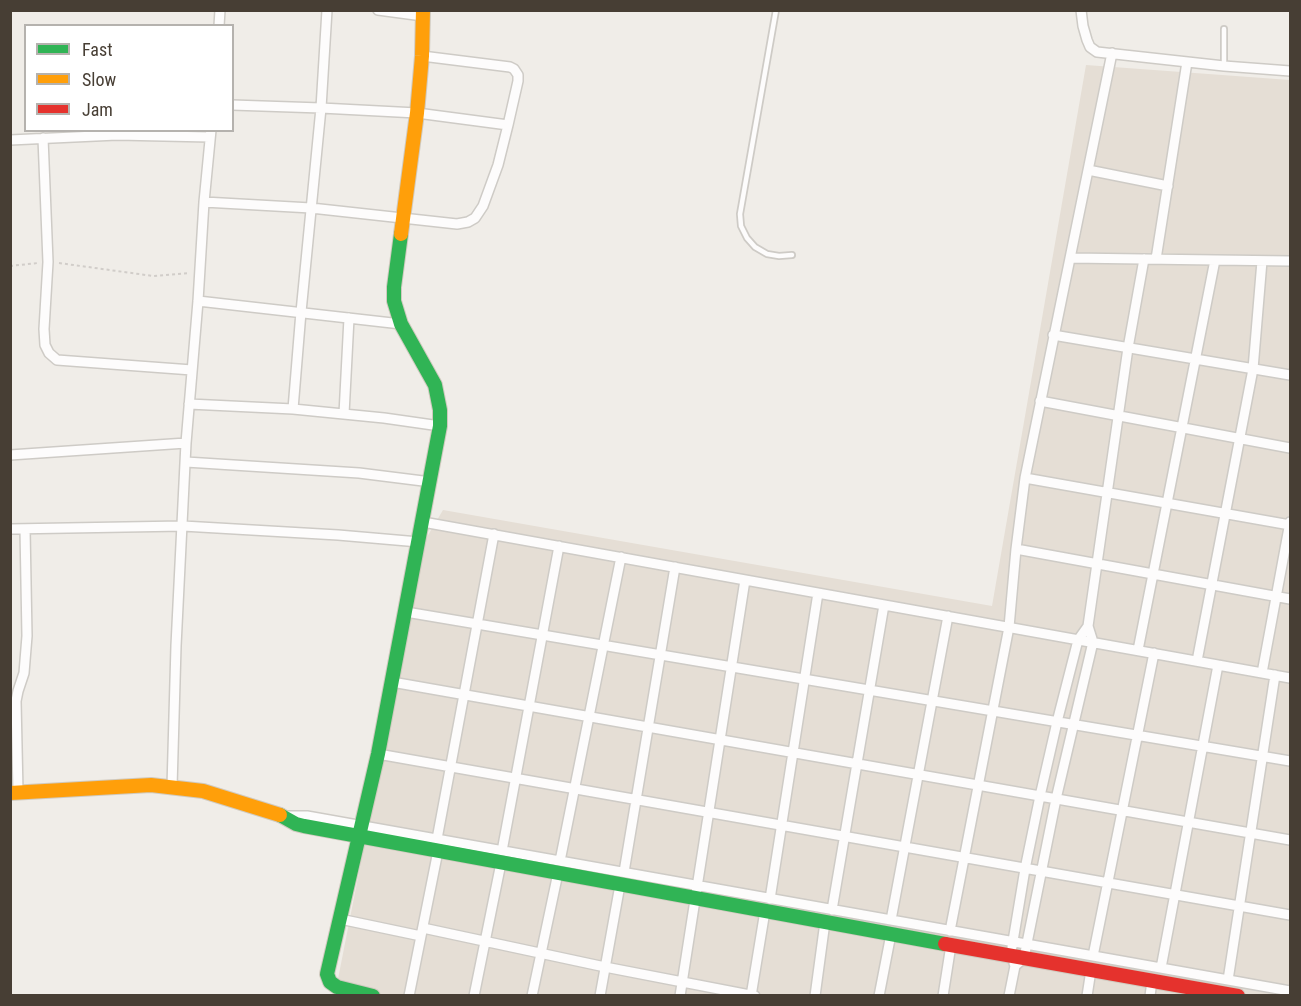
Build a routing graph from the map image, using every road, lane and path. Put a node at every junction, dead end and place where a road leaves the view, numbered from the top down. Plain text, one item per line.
1 (327, 10) edge
2 (378, 10) edge
3 (776, 10) edge
4 (1081, 10) edge
5 (423, 13) edge
6 (1224, 29) dead end
7 (1112, 53) junction
8 (422, 56) junction
9 (1187, 62) junction
10 (1224, 66) junction
11 (1290, 71) edge
12 (234, 105) edge
13 (321, 108) junction
14 (417, 113) junction
15 (508, 125) junction
16 (211, 134) edge
17 (43, 138) junction
18 (10, 140) edge
19 (1088, 170) junction
20 (1168, 186) junction
21 (204, 202) junction
22 (311, 208) junction
23 (403, 218) junction
24 (792, 255) dead end
25 (1070, 258) junction
26 (1144, 259) junction
27 (1156, 259) junction
28 (1215, 260) junction
29 (1262, 261) junction
30 (1290, 261) edge
31 (48, 262) junction
32 (10, 266) edge
33 (199, 273) junction
34 (198, 302) junction
35 (301, 312) junction
36 (349, 318) junction
37 (400, 324) junction
38 (1053, 335) junction
39 (1128, 348) junction
40 (1195, 359) junction
41 (1253, 369) junction
42 (192, 370) junction
43 (1290, 375) edge
44 (1040, 401) junction
45 (189, 404) junction
46 (293, 409) junction
47 (344, 414) junction
48 (1118, 416) junction
49 (440, 426) junction
50 (1181, 428) junction
51 (1239, 439) junction
52 (186, 443) junction
53 (1290, 448) edge
54 (10, 455) edge
55 (186, 462) junction
56 (1024, 478) junction
57 (430, 482) junction
58 (1107, 493) junction
59 (1167, 503) junction
60 (1225, 514) junction
61 (423, 522) junction
62 (1290, 524) edge
63 (183, 526) junction
64 (10, 529) edge
65 (25, 529) junction
66 (495, 534) junction
67 (419, 542) junction
68 (559, 546) junction
69 (1016, 549) junction
70 (621, 557) junction
71 (1097, 564) junction
72 (675, 567) junction
73 (1153, 574) junction
74 (745, 580) junction
75 (1211, 584) junction
76 (818, 593) junction
77 (1277, 596) junction
78 (1290, 599) edge
79 (884, 605) junction
80 (405, 612) junction
81 (948, 616) junction
82 (478, 624) junction
83 (1088, 626) junction
84 (1009, 627) junction
85 (542, 635) junction
86 (1078, 640) junction
87 (1093, 642) junction
88 (603, 645) junction
89 (1138, 650) junction
90 (1154, 653) junction
91 (660, 655) junction
92 (1197, 661) junction
93 (1218, 664) junction
94 (732, 667) junction
95 (1262, 673) junction
96 (1275, 675) junction
97 (1290, 678) edge
98 (804, 679) junction
99 (392, 682) junction
100 (870, 690) junction
101 (464, 695) junction
102 (932, 700) junction
103 (529, 706) junction
104 (993, 711) junction
105 (589, 717) junction
106 (1057, 722) junction
107 (1072, 724) junction
108 (648, 727) junction
109 (1138, 735) junction
110 (720, 740) junction
111 (1203, 746) junction
112 (793, 753) junction
113 (378, 754) junction
114 (1263, 756) junction
115 (1290, 761) edge
116 (857, 764) junction
117 (451, 767) junction
118 (918, 775) junction
119 (516, 779) junction
120 (978, 785) junction
121 (172, 787) junction
122 (574, 789) junction
123 (14, 792) edge
124 (1040, 796) junction
125 (1056, 799) junction
126 (636, 800) junction
127 (1122, 811) junction
128 (709, 813) junction
129 (1189, 822) junction
130 (782, 826) junction
131 (361, 832) junction
132 (1251, 833) junction
133 (844, 837) junction
134 (1290, 840) edge
135 (437, 845) junction
136 (904, 847) junction
137 (502, 857) junction
138 (964, 858) junction
139 (559, 867) junction
140 (1025, 869) junction
141 (1041, 872) junction
142 (622, 879) junction
143 (1108, 883) junction
144 (697, 892) junction
145 (1175, 895) junction
146 (768, 905) junction
147 (1239, 906) junction
148 (1290, 915) edge
149 (828, 916) junction
150 (340, 919) junction
151 (891, 927) junction
152 (950, 930) junction
153 (422, 932) junction
154 (485, 941) junction
155 (1013, 942) junction
156 (1027, 944) junction
157 (951, 945) junction
158 (541, 953) junction
159 (1017, 960) junction
160 (1092, 963) junction
161 (605, 967) junction
162 (1161, 968) junction
163 (1228, 980) junction
164 (682, 981) junction
165 (1152, 981) junction
166 (1290, 990) edge
167 (1205, 993) edge
168 (752, 995) edge
169 (373, 996) edge
170 (409, 996) edge
171 (474, 996) edge
172 (532, 996) edge
173 (600, 996) edge
174 (680, 996) edge
175 (815, 996) edge
176 (879, 996) edge
177 (943, 996) edge
178 (1010, 996) edge
179 (1087, 996) edge
180 (1150, 996) edge
181 (1238, 996) edge

1 - 13 street
2 - 5 street
3 - 24 lane
4 - 7 street
5 - 8 street
6 - 10 lane
7 - 9 street
7 - 19 street
8 - 14 street
8 - 15 street
9 - 10 street
9 - 20 street
10 - 11 street
12 - 13 street
13 - 14 street
13 - 22 street
14 - 15 street
14 - 23 street
15 - 23 street
16 - 17 street
16 - 21 street
17 - 18 street
17 - 31 street
19 - 20 street
19 - 25 street
20 - 27 street
21 - 22 street
21 - 33 street
22 - 23 street
22 - 35 street
23 - 37 street
25 - 26 street
25 - 38 street
26 - 27 street
26 - 39 street
27 - 28 street
28 - 29 street
28 - 40 street
29 - 30 street
29 - 41 street
31 - 32 path
31 - 33 path
31 - 42 street
33 - 34 street
34 - 35 street
34 - 42 street
35 - 36 street
35 - 46 street
36 - 37 street
36 - 47 street
37 - 49 street
38 - 39 street
38 - 44 street
39 - 40 street
39 - 48 street
40 - 41 street
40 - 50 street
41 - 43 street
41 - 51 street
42 - 45 street
44 - 48 street
44 - 56 street
45 - 46 street
45 - 52 street
46 - 47 street
47 - 49 street
48 - 50 street
48 - 58 street
49 - 57 street
50 - 51 street
50 - 59 street
51 - 53 street
51 - 60 street
52 - 54 street
52 - 55 street
55 - 57 street
55 - 63 street
56 - 58 street
56 - 69 street
57 - 61 street
58 - 59 street
58 - 71 street
59 - 60 street
59 - 73 street
60 - 62 street
60 - 75 street
61 - 66 street
61 - 67 street
62 - 77 street
63 - 65 street
63 - 67 street
63 - 121 street
64 - 65 street
65 - 123 street
66 - 68 street
66 - 82 street
67 - 80 street
68 - 70 street
68 - 85 street
69 - 71 street
69 - 84 street
70 - 72 street
70 - 88 street
71 - 73 street
71 - 83 street
72 - 74 street
72 - 91 street
73 - 75 street
73 - 89 street
74 - 76 street
74 - 94 street
75 - 77 street
75 - 92 street
76 - 79 street
76 - 98 street
77 - 78 street
77 - 95 street
79 - 81 street
79 - 100 street
80 - 82 street
80 - 99 street
81 - 84 street
81 - 102 street
82 - 85 street
82 - 101 street
83 - 86 street
83 - 87 street
84 - 86 street
84 - 104 street
85 - 88 street
85 - 103 street
86 - 87 street
86 - 106 street
87 - 89 street
87 - 107 street
88 - 91 street
88 - 105 street
89 - 90 street
90 - 92 street
90 - 109 street
91 - 94 street
91 - 108 street
92 - 93 street
93 - 95 street
93 - 111 street
94 - 98 street
94 - 110 street
95 - 96 street
96 - 97 street
96 - 114 street
98 - 100 street
98 - 112 street
99 - 101 street
99 - 113 street
100 - 102 street
100 - 116 street
101 - 103 street
101 - 117 street
102 - 104 street
102 - 118 street
103 - 105 street
103 - 119 street
104 - 106 street
104 - 120 street
105 - 108 street
105 - 122 street
106 - 107 street
106 - 124 street
107 - 109 street
107 - 125 street
108 - 110 street
108 - 126 street
109 - 111 street
109 - 127 street
110 - 112 street
110 - 128 street
111 - 114 street
111 - 129 street
112 - 116 street
112 - 130 street
113 - 117 street
113 - 131 street
114 - 115 street
114 - 132 street
116 - 118 street
116 - 133 street
117 - 119 street
117 - 135 street
118 - 120 street
118 - 136 street
119 - 122 street
119 - 137 street
120 - 124 street
120 - 138 street
121 - 123 street
121 - 131 street
122 - 126 street
122 - 139 street
124 - 125 street
124 - 140 street
125 - 127 street
125 - 141 street
126 - 128 street
126 - 142 street
127 - 129 street
127 - 143 street
128 - 130 street
128 - 144 street
129 - 132 street
129 - 145 street
130 - 133 street
130 - 146 street
131 - 135 street
131 - 150 street
132 - 134 street
132 - 147 street
133 - 136 street
133 - 149 street
135 - 137 street
135 - 153 street
136 - 138 street
136 - 151 street
137 - 139 street
137 - 154 street
138 - 140 street
138 - 152 street
139 - 142 street
139 - 158 street
140 - 141 street
140 - 155 street
141 - 143 street
141 - 156 street
142 - 144 street
142 - 161 street
143 - 145 street
143 - 160 street
144 - 146 street
144 - 164 street
145 - 147 street
145 - 162 street
146 - 149 street
146 - 168 street
147 - 148 street
147 - 163 street
149 - 151 street
149 - 175 street
150 - 153 street
150 - 169 street
151 - 152 street
151 - 157 street
151 - 176 street
152 - 155 street
153 - 154 street
153 - 170 street
154 - 158 street
154 - 171 street
155 - 156 street
155 - 159 street
156 - 159 street
156 - 160 street
157 - 159 street
157 - 177 street
158 - 161 street
158 - 172 street
159 - 160 street
159 - 178 street
160 - 162 street
160 - 165 street
160 - 179 street
161 - 164 street
161 - 173 street
162 - 163 street
163 - 166 street
164 - 168 street
164 - 174 street
165 - 167 street
165 - 180 street
167 - 181 street

